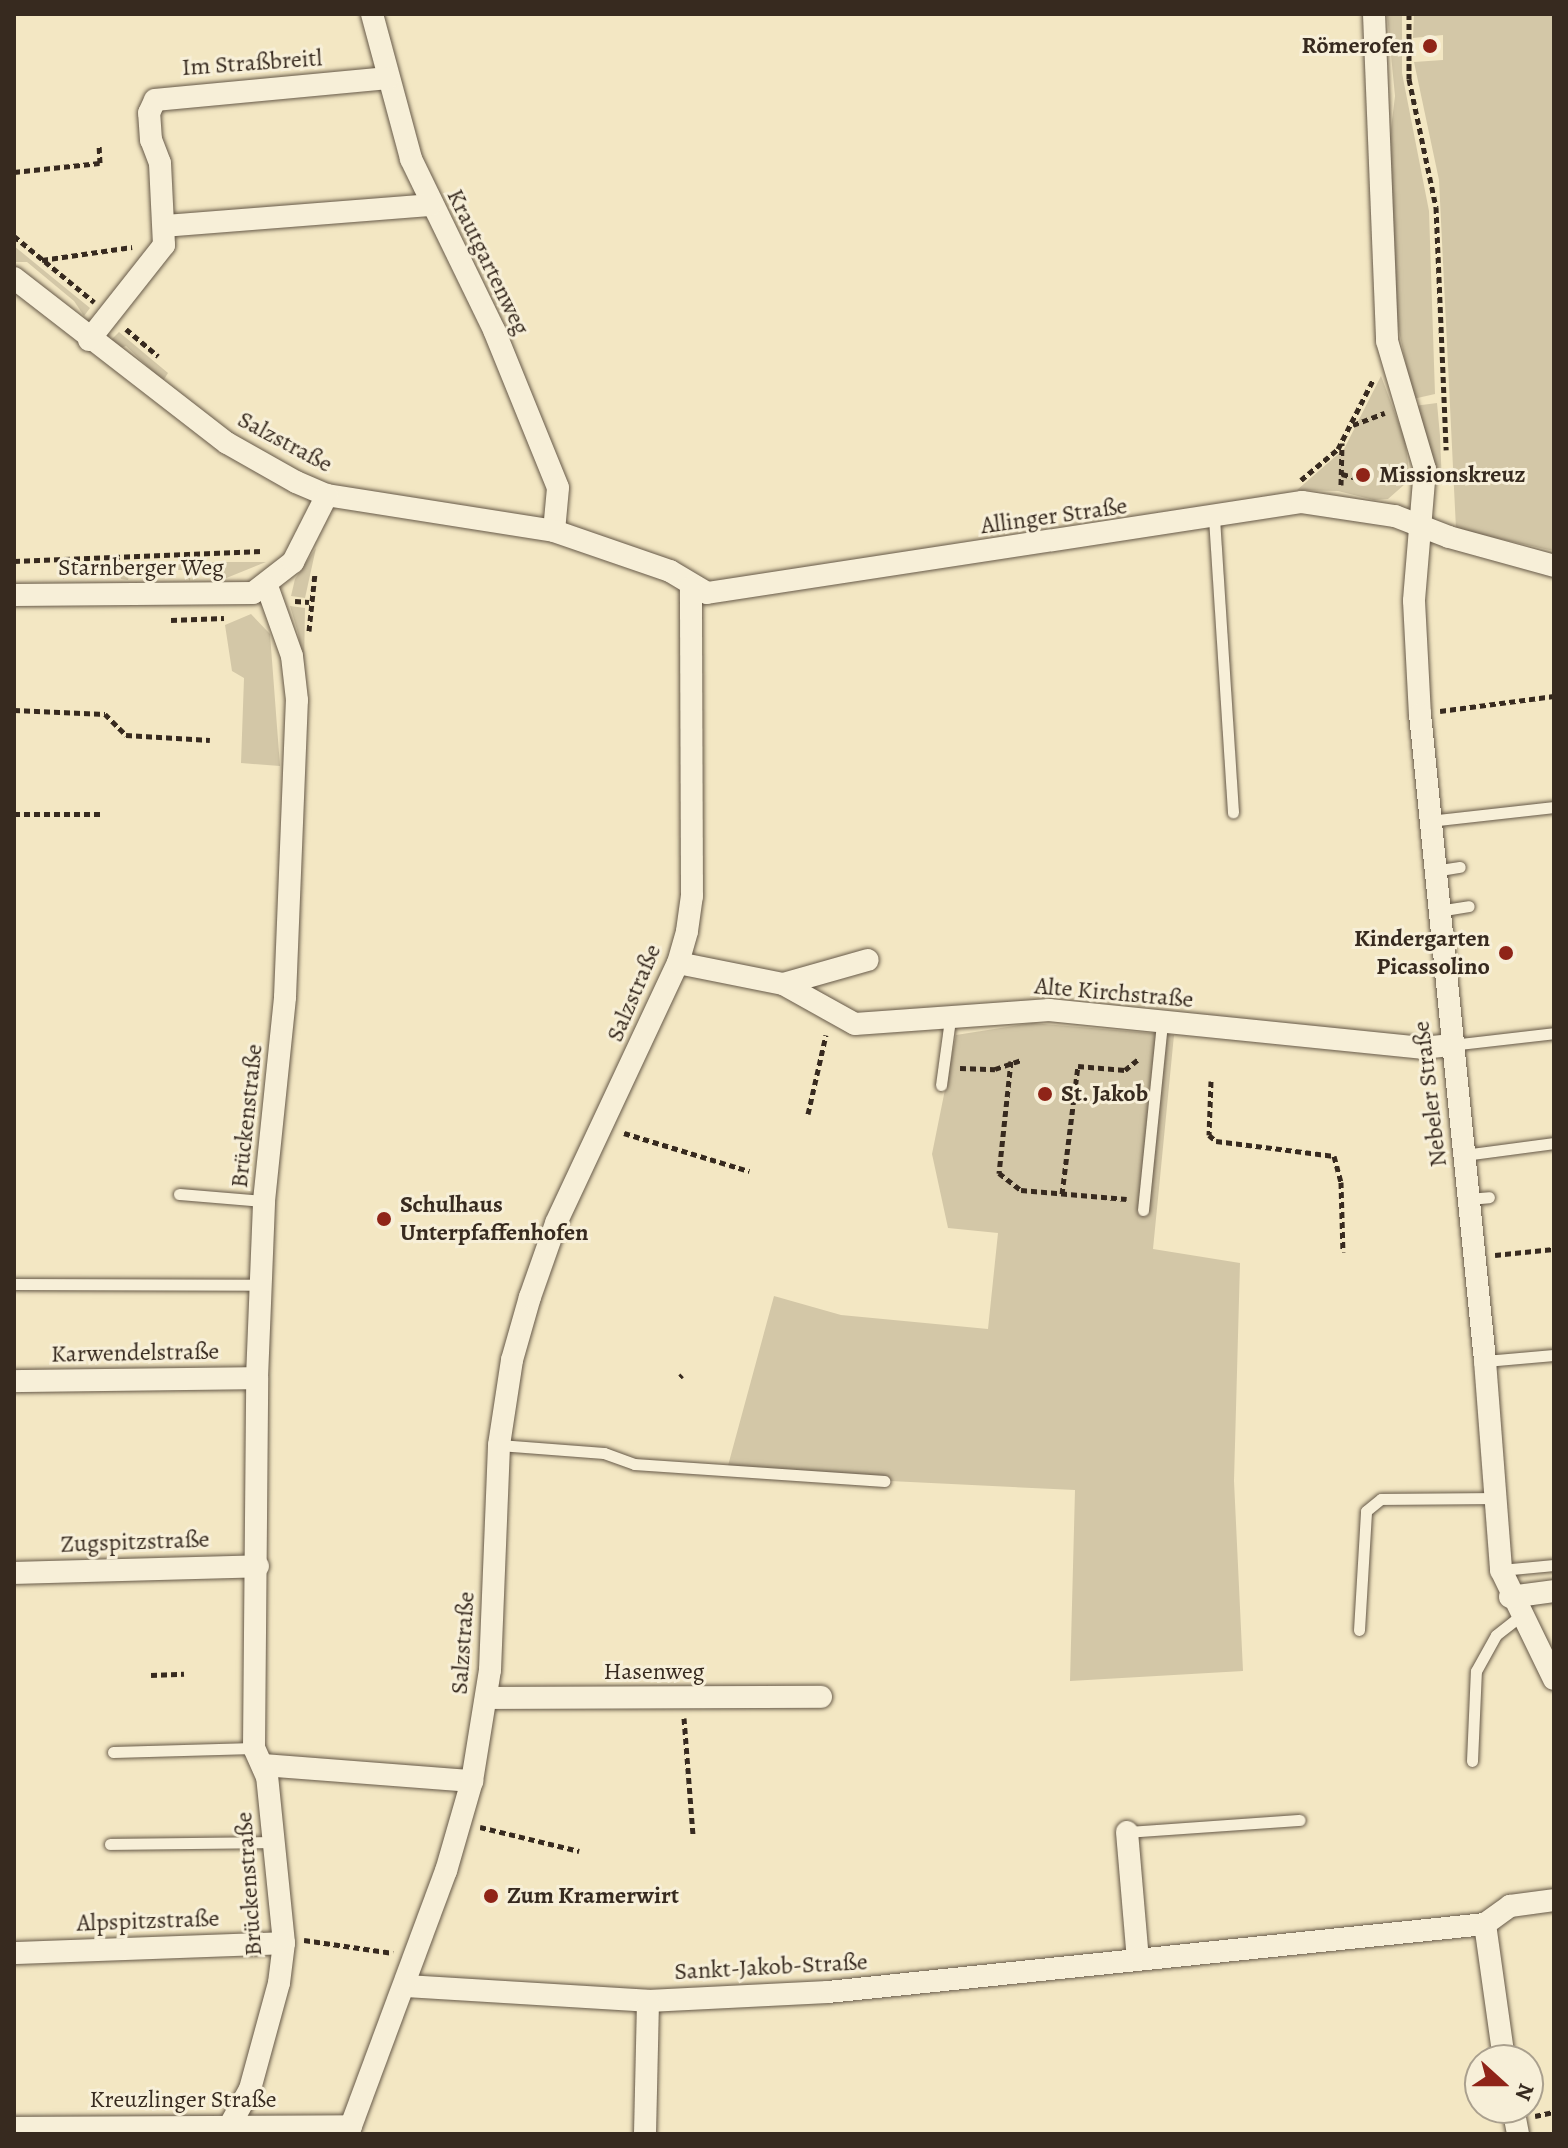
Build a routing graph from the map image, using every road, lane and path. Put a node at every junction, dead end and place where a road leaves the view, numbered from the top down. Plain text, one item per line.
1 (372, 14) edge
2 (1374, 14) edge
3 (1409, 14) edge
4 (388, 78) junction
5 (99, 145) dead end
6 (14, 172) edge
7 (431, 205) junction
8 (164, 226) junction
9 (158, 257) junction
10 (42, 260) dead end
11 (14, 278) edge
12 (89, 340) junction
13 (1387, 341) junction
14 (1342, 442) junction
15 (1447, 465) dead end
16 (1341, 474) junction
17 (1364, 480) dead end
18 (327, 495) junction
19 (1261, 506) junction
20 (1340, 506) junction
21 (1214, 518) junction
22 (1423, 525) junction
23 (554, 531) junction
24 (275, 545) dead end
25 (318, 560) dead end
26 (14, 561) edge
27 (1554, 566) edge
28 (267, 586) junction
29 (691, 587) junction
30 (14, 595) edge
31 (309, 644) dead end
32 (1554, 696) edge
33 (14, 710) edge
34 (1420, 714) junction
35 (210, 740) dead end
36 (1554, 807) edge
37 (1233, 812) dead end
38 (14, 814) edge
39 (103, 814) dead end
40 (1428, 821) junction
41 (1460, 867) dead end
42 (1433, 871) junction
43 (1469, 906) dead end
44 (1437, 911) junction
45 (868, 960) dead end
46 (678, 963) junction
47 (783, 984) junction
48 (831, 1011) junction
49 (950, 1019) junction
50 (1162, 1022) junction
51 (1554, 1033) edge
52 (1450, 1045) junction
53 (1160, 1047) junction
54 (1021, 1060) dead end
55 (1011, 1061) junction
56 (951, 1067) dead end
57 (1211, 1081) dead end
58 (941, 1085) dead end
59 (808, 1114) dead end
60 (602, 1125) junction
61 (1554, 1143) edge
62 (1463, 1155) junction
63 (749, 1171) dead end
64 (179, 1194) dead end
65 (1062, 1194) junction
66 (264, 1201) junction
67 (1144, 1205) joint
68 (1554, 1249) edge
69 (1343, 1252) dead end
70 (1475, 1257) junction
71 (14, 1284) edge
72 (259, 1285) junction
73 (1554, 1355) edge
74 (1485, 1361) junction
75 (257, 1378) junction
76 (14, 1381) edge
77 (499, 1445) junction
78 (884, 1481) dead end
79 (1494, 1498) junction
80 (1554, 1565) edge
81 (258, 1566) junction
82 (1501, 1570) junction
83 (14, 1573) edge
84 (1554, 1591) edge
85 (1515, 1606) junction
86 (1359, 1630) dead end
87 (184, 1674) dead end
88 (151, 1675) dead end
89 (1554, 1679) edge
90 (682, 1697) junction
91 (821, 1697) dead end
92 (486, 1698) junction
93 (113, 1752) dead end
94 (259, 1757) junction
95 (1472, 1761) dead end
96 (472, 1781) junction
97 (1300, 1820) dead end
98 (463, 1823) junction
99 (1127, 1832) joint
100 (693, 1835) dead end
101 (273, 1842) junction
102 (110, 1844) dead end
103 (579, 1851) dead end
104 (1554, 1900) edge
105 (1485, 1924) junction
106 (284, 1940) junction
107 (14, 1953) edge
108 (414, 1959) junction
109 (1138, 1960) junction
110 (406, 1986) junction
111 (648, 2001) junction
112 (1502, 2044) edge
113 (14, 2128) edge
114 (53, 2129) edge
115 (227, 2130) edge
116 (350, 2130) edge
117 (645, 2134) edge

1 - 4 street, Krautgartenweg
2 - 13 street, Nebeler Straße
3 - 15 path
4 - 7 street, Krautgartenweg
4 - 8 street, Im Straßbreitl
5 - 6 path
7 - 8 street
7 - 23 street, Krautgartenweg
8 - 9 street, Im Straßbreitl
9 - 10 path
9 - 12 street, Im Straßbreitl
11 - 12 street, Salzstraße
12 - 18 street, Salzstraße
13 - 14 path
13 - 22 street, Nebeler Straße
14 - 16 path
14 - 19 path
16 - 17 path
16 - 20 path
18 - 23 street, Salzstraße
18 - 28 street
19 - 20 street, Allinger Straße
19 - 21 street, Allinger Straße
20 - 22 street, Allinger Straße
21 - 29 street, Allinger Straße
21 - 37 lane
22 - 27 street, Allinger Straße
22 - 34 street, Nebeler Straße
23 - 29 street, Salzstraße
24 - 26 path
25 - 31 path
28 - 30 street, Starnberger Weg
28 - 66 street, Brückenstraße
29 - 46 street, Salzstraße
32 - 34 path
33 - 35 path
34 - 40 street, Nebeler Straße
36 - 40 lane
38 - 39 path
40 - 42 street, Nebeler Straße
41 - 42 lane
42 - 44 street, Nebeler Straße
43 - 44 lane
44 - 52 street, Nebeler Straße
45 - 47 street, Alte Kirchstraße
46 - 47 street, Alte Kirchstraße
46 - 60 street, Salzstraße
47 - 48 street, Alte Kirchstraße
48 - 49 street, Alte Kirchstraße
48 - 59 path
49 - 50 street, Alte Kirchstraße
49 - 58 lane
50 - 52 street, Alte Kirchstraße
50 - 53 lane
51 - 52 lane
52 - 62 street, Nebeler Straße
53 - 65 path
53 - 67 lane
54 - 55 path
55 - 56 path
55 - 65 path
57 - 69 path
60 - 63 path
60 - 77 street, Salzstraße
61 - 62 lane
62 - 70 street, Nebeler Straße
64 - 66 lane
65 - 67 path
66 - 72 street, Brückenstraße
68 - 70 path
70 - 74 street, Nebeler Straße
71 - 72 lane
72 - 75 street, Brückenstraße
73 - 74 lane
74 - 79 street, Nebeler Straße
75 - 76 street, Karwendelstraße
75 - 81 street, Brückenstraße
77 - 78 lane
77 - 92 street, Salzstraße
79 - 82 street, Nebeler Straße
79 - 86 lane
80 - 82 lane
81 - 83 street, Zugspitzstraße
81 - 94 street, Brückenstraße
82 - 85 street, Nebeler Straße
84 - 85 street
85 - 89 street, Nebeler Straße
85 - 95 lane
87 - 88 path
90 - 91 street, Hasenweg
90 - 92 street, Hasenweg
90 - 100 path
92 - 96 street, Salzstraße
93 - 94 lane
94 - 96 street
94 - 101 street, Brückenstraße
96 - 98 street, Salzstraße
97 - 99 lane
98 - 103 path
98 - 108 street, Salzstraße
99 - 109 street
101 - 102 lane
101 - 106 street, Brückenstraße
104 - 105 street, Sankt-Jakob-Straße
105 - 109 street, Sankt-Jakob-Straße
105 - 112 street
106 - 107 street, Alpspitzstraße
106 - 108 path
106 - 115 street, Brückenstraße
108 - 110 street, Salzstraße
109 - 111 street, Sankt-Jakob-Straße
110 - 111 street, Sankt-Jakob-Straße
110 - 116 street, Salzstraße
111 - 117 street
113 - 114 street, Kreuzlinger Straße
114 - 115 street, Kreuzlinger Straße
115 - 116 street, Kreuzlinger Straße

